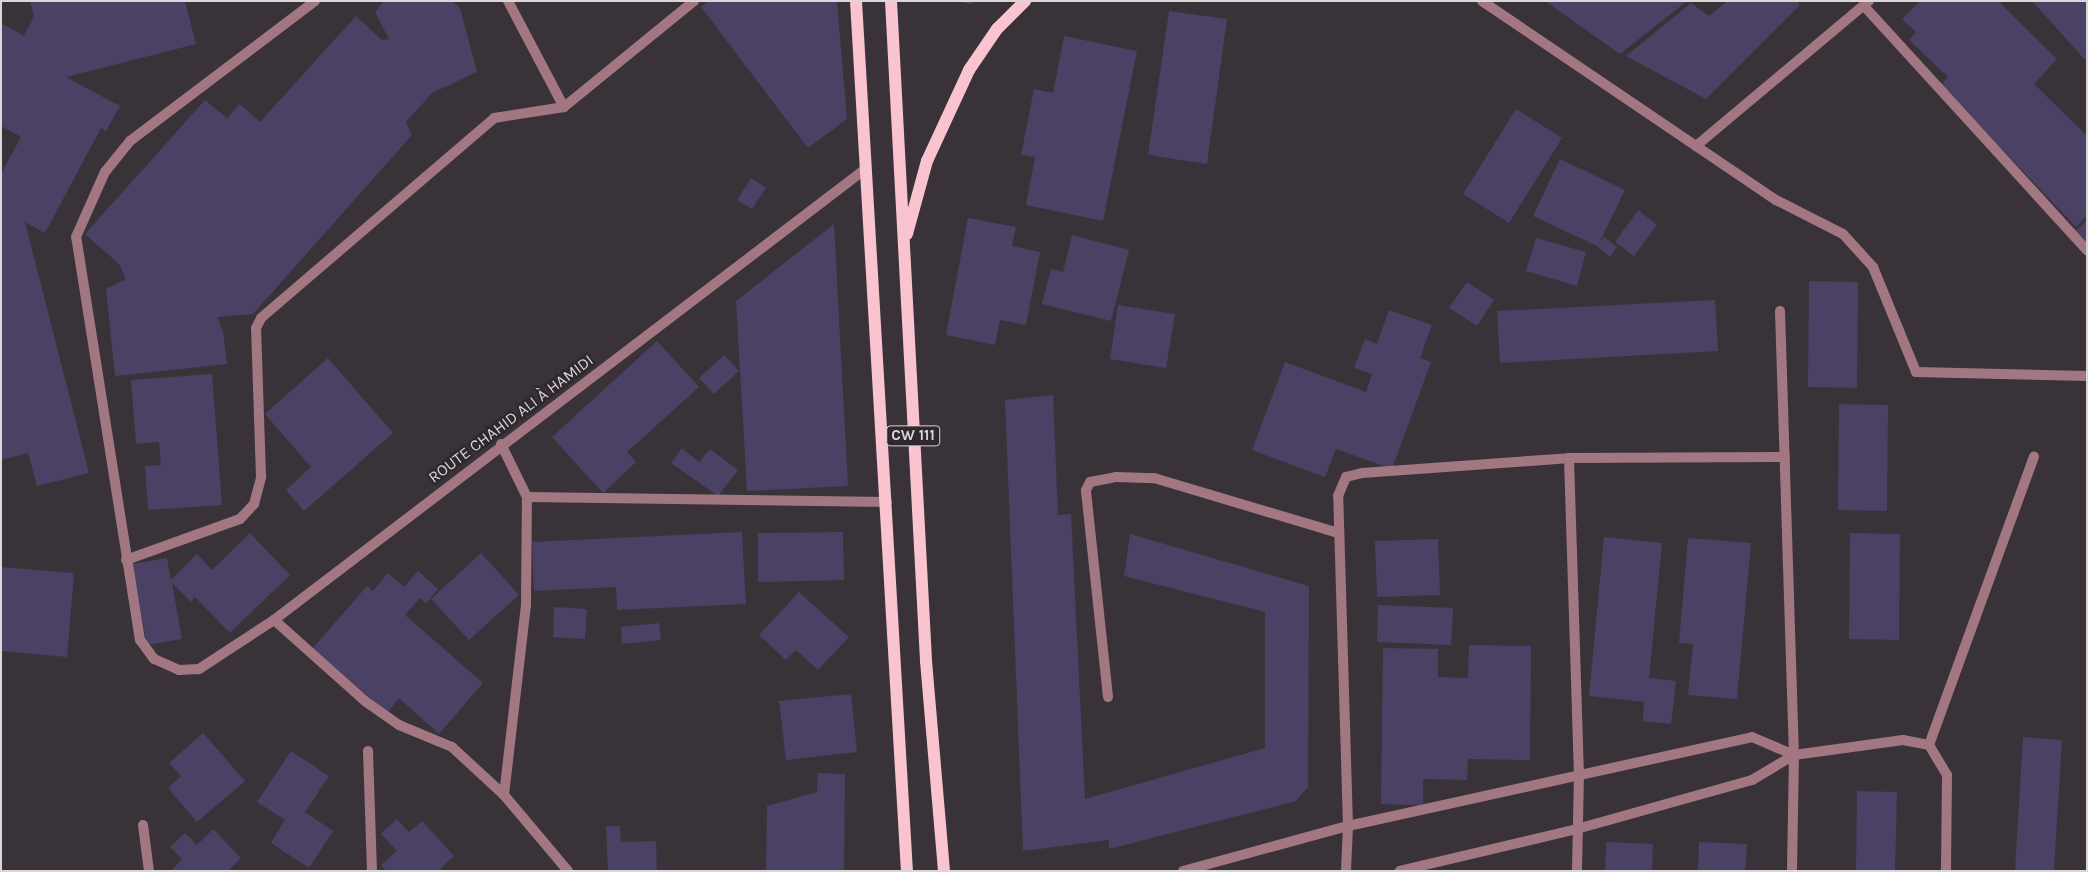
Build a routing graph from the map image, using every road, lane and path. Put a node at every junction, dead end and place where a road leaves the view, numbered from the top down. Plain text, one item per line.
1 (315, 1) edge
2 (508, 1) edge
3 (694, 1) edge
4 (856, 1) edge
5 (891, 1) edge
6 (1025, 1) edge
7 (1482, 1) edge
8 (1866, 4) edge
9 (564, 107) junction
10 (1696, 146) junction
11 (864, 170) junction
12 (904, 246) junction
13 (2087, 250) edge
14 (1780, 311) dead end
15 (2087, 376) edge
16 (501, 444) junction
17 (2034, 456) dead end
18 (1785, 457) junction
19 (1569, 458) junction
20 (527, 497) junction
21 (887, 502) junction
22 (1339, 533) junction
23 (126, 560) junction
24 (274, 620) junction
25 (1108, 697) dead end
26 (1929, 744) junction
27 (368, 751) dead end
28 (1794, 755) junction
29 (1579, 774) junction
30 (504, 795) junction
31 (143, 825) dead end
32 (1348, 826) junction
33 (1577, 829) junction
34 (149, 871) edge
35 (372, 871) edge
36 (568, 871) edge
37 (907, 871) edge
38 (944, 871) edge
39 (1183, 871) edge
40 (1346, 871) edge
41 (1400, 871) edge
42 (1577, 871) edge
43 (1792, 871) edge
44 (1946, 871) edge

1 - 23 street, ROUTE CHAHID ALI À HAMIDI
2 - 9 street
3 - 9 street
4 - 11 main road
5 - 12 main road, CW 111
6 - 12 main road
7 - 10 street
8 - 10 street
8 - 13 street
9 - 23 street
10 - 15 street
11 - 16 street, ROUTE CHAHID ALI À HAMIDI
11 - 21 main road
12 - 38 main road, CW 111
14 - 18 street
16 - 20 street
16 - 24 street, ROUTE CHAHID ALI À HAMIDI
17 - 26 street
18 - 19 street
18 - 28 street
19 - 22 street
19 - 29 street
20 - 21 street
20 - 30 street
21 - 37 main road
22 - 25 street
22 - 32 street
23 - 24 street, ROUTE CHAHID ALI À HAMIDI
24 - 30 street
26 - 28 street
26 - 44 street
27 - 35 street
28 - 29 street
28 - 33 street
28 - 43 street
29 - 32 street
29 - 33 street
30 - 36 street
31 - 34 street
32 - 39 street
32 - 40 street
33 - 41 street
33 - 42 street

